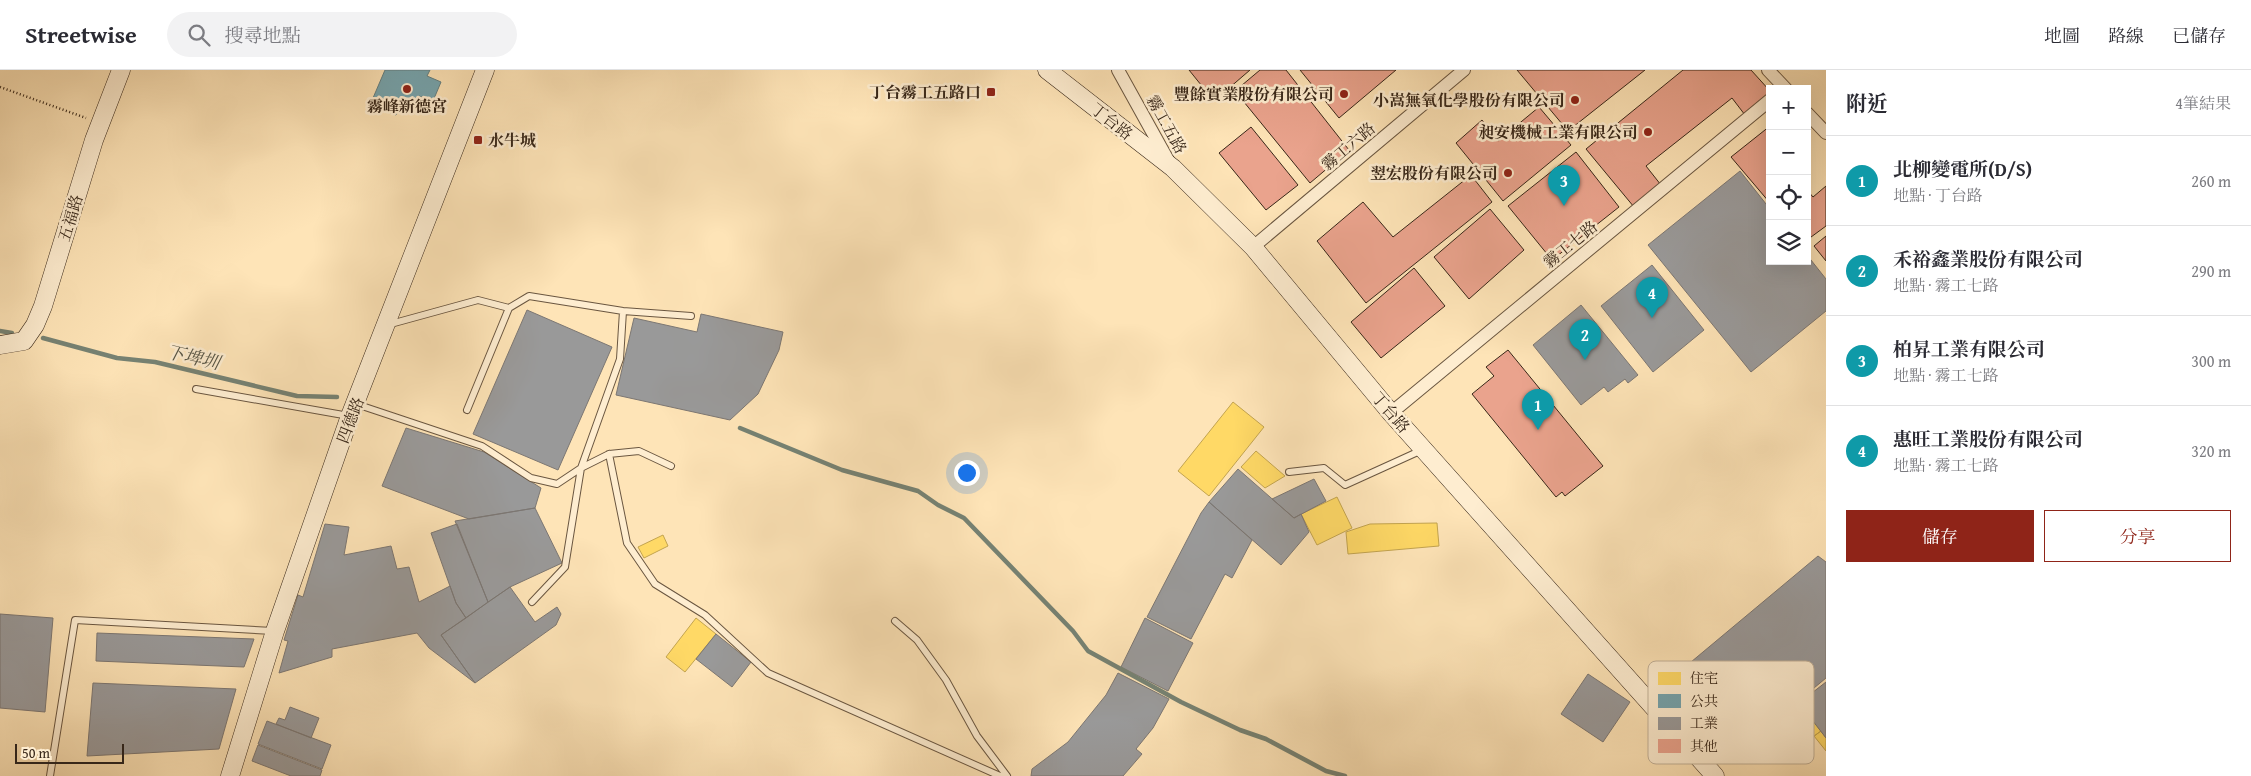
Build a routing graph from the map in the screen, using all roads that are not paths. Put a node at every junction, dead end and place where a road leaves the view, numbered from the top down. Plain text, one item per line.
1 (121, 70) edge
2 (486, 70) edge
3 (1047, 70) edge
4 (1118, 70) edge
5 (1464, 70) edge
6 (1768, 70) edge
7 (1449, 75) edge
8 (1782, 85) edge
9 (1766, 103) edge
10 (1811, 116) edge
11 (1826, 133) edge
12 (1173, 168) junction
13 (1253, 247) junction
14 (509, 308) junction
15 (623, 311) junction
16 (691, 316) dead end
17 (386, 326) junction
18 (0, 345) edge
19 (196, 390) dead end
20 (353, 410) junction
21 (467, 410) dead end
22 (1390, 413) junction
23 (1424, 450) junction
24 (609, 454) junction
25 (671, 466) dead end
26 (581, 468) junction
27 (1289, 472) dead end
28 (532, 602) dead end
29 (895, 620) dead end
30 (275, 631) junction
31 (1648, 700) edge
32 (1705, 764) edge
33 (50, 776) edge
34 (230, 776) edge
35 (1000, 776) edge
36 (1007, 776) edge
37 (1715, 776) edge

1 - 18 street, 五福路
2 - 17 street, 四德路
3 - 12 street, 丁台路
4 - 12 street, 霧工五路
5 - 7 street, 霧工六路
6 - 8 street
7 - 13 street, 霧工六路
9 - 22 street, 霧工七路
10 - 11 street
12 - 13 street, 丁台路
13 - 22 street, 丁台路
14 - 15 lane
14 - 17 lane
14 - 21 lane
15 - 16 lane
15 - 26 lane
17 - 20 street, 四德路
19 - 20 lane
20 - 26 lane
20 - 30 street, 四德路
22 - 23 street, 丁台路
23 - 27 lane
23 - 31 street, 丁台路
24 - 25 lane
24 - 26 lane
24 - 35 lane
26 - 28 lane
29 - 36 lane
30 - 33 lane
30 - 34 street, 四德路
32 - 37 street, 丁台路

